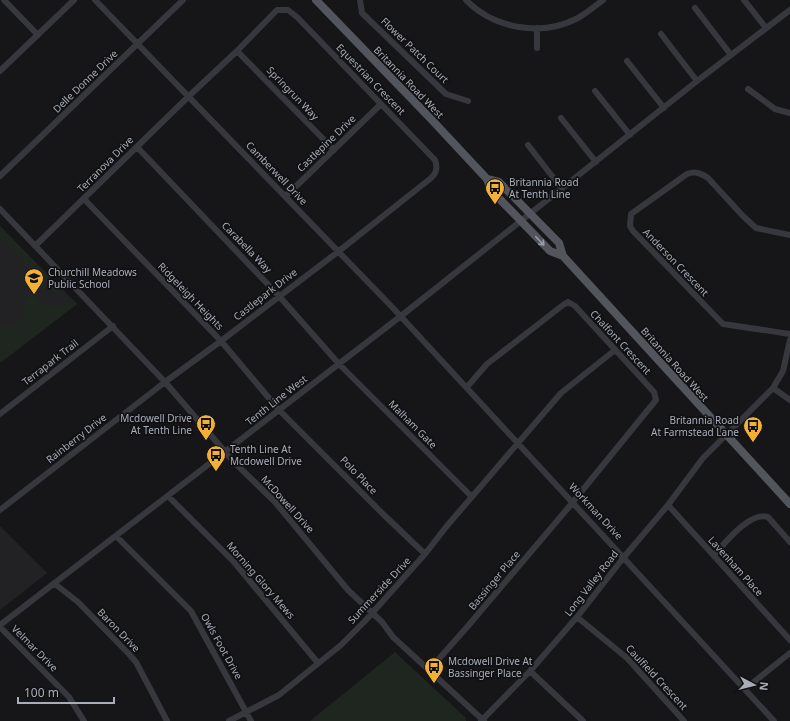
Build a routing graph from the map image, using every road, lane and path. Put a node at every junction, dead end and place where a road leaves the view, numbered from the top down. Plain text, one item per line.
1 (4, 0) edge
2 (74, 0) edge
3 (95, 0) edge
4 (183, 0) edge
5 (316, 0) edge
6 (360, 0) edge
7 (466, 0) edge
8 (603, 0) edge
9 (744, 0) edge
10 (695, 8) dead end
11 (790, 10) edge
12 (537, 28) junction
13 (766, 28) junction
14 (661, 34) dead end
15 (38, 35) junction
16 (138, 44) junction
17 (537, 48) dead end
18 (237, 51) junction
19 (731, 55) junction
20 (627, 61) dead end
21 (0, 71) edge
22 (697, 81) junction
23 (748, 89) dead end
24 (595, 91) dead end
25 (189, 96) junction
26 (468, 100) dead end
27 (381, 104) junction
28 (664, 108) junction
29 (790, 113) edge
30 (562, 118) dead end
31 (630, 135) junction
32 (528, 145) dead end
33 (136, 147) junction
34 (334, 150) junction
35 (596, 162) junction
36 (0, 176) edge
37 (487, 179) junction
38 (562, 189) junction
39 (286, 196) junction
40 (84, 199) junction
41 (0, 209) edge
42 (530, 213) junction
43 (521, 221) junction
44 (790, 235) edge
45 (35, 246) junction
46 (339, 251) junction
47 (563, 256) junction
48 (280, 296) junction
49 (401, 316) junction
50 (113, 326) junction
51 (790, 334) edge
52 (790, 340) edge
53 (221, 342) junction
54 (615, 350) junction
55 (339, 364) junction
56 (165, 382) junction
57 (467, 387) junction
58 (773, 388) junction
59 (790, 400) edge
60 (279, 410) junction
61 (0, 414) edge
62 (726, 434) junction
63 (518, 442) junction
64 (226, 452) junction
65 (168, 496) junction
66 (472, 497) junction
67 (573, 502) junction
68 (790, 504) edge
69 (668, 505) junction
70 (0, 510) edge
71 (116, 536) junction
72 (790, 542) edge
73 (425, 554) junction
74 (714, 555) junction
75 (624, 557) junction
76 (55, 584) junction
77 (373, 613) junction
78 (577, 617) junction
79 (0, 626) edge
80 (790, 640) edge
81 (790, 653) edge
82 (318, 663) junction
83 (429, 670) junction
84 (530, 671) junction
85 (745, 689) junction
86 (246, 712) junction
87 (84, 721) edge
88 (167, 721) edge
89 (229, 721) edge
90 (251, 721) edge
91 (482, 721) edge
92 (583, 721) edge
93 (684, 721) edge
94 (774, 721) edge

1 - 15 street
2 - 15 street
3 - 16 street, Camberwell Drive
4 - 16 street, Delle Donne Drive
5 - 37 main road, Britannia Road West
6 - 26 street, Flower Patch Court
7 - 12 street
8 - 12 street
9 - 13 street
10 - 19 street
11 - 13 street, Tenth Line West
12 - 17 street
13 - 19 street, Tenth Line West
14 - 22 street
15 - 21 street
16 - 25 street, Camberwell Drive
16 - 36 street, Delle Donne Drive
18 - 25 street, Equestrian Crescent
18 - 27 street, Equestrian Crescent
18 - 34 street, Springrun Way
19 - 22 street, Tenth Line West
20 - 28 street
22 - 28 street, Tenth Line West
23 - 29 street
24 - 31 street
25 - 33 street, Terranova Drive
25 - 39 street, Camberwell Drive
27 - 34 street, Castlepine Drive
27 - 46 street, Equestrian Crescent
28 - 31 street, Tenth Line West
30 - 35 street
31 - 35 street, Tenth Line West
32 - 38 street
33 - 40 street, Terranova Drive
33 - 48 street, Carabella Way
34 - 39 street, Castlepine Drive
35 - 38 street, Tenth Line West
37 - 42 main road, Britannia Road West
37 - 43 main road, Britannia Road West
38 - 42 street, Tenth Line West
39 - 46 street, Camberwell Drive
40 - 45 street, Terranova Drive
40 - 53 street, Ridgeleigh Heights
41 - 45 street, McDowell Drive
42 - 43 street, Tenth Line West
42 - 47 main road, Britannia Road West
43 -> 47 main road, Britannia Road West
43 - 49 street, Tenth Line West
44 - 51 street, Anderson Crescent
45 - 50 street, McDowell Drive
46 - 48 street, Castlepark Drive
46 - 49 street, Camberwell Drive
47 - 62 main road, Britannia Road West
48 - 53 street, Castlepark Drive
48 - 55 street, Carabella Way
49 - 55 street, Tenth Line West
49 - 57 street, Workman Drive
50 - 56 street, McDowell Drive
50 - 61 street, Terrapark Trail
52 - 58 street, Long Valley Road
53 - 56 street, Castlepark Drive
53 - 60 street, Ridgeleigh Heights
54 - 57 street, Chalfont Crescent
54 - 63 street, Summerside Drive
54 - 67 street, Chalfont Crescent
55 - 60 street, Tenth Line West
55 - 66 street, Malham Gate
56 - 64 street, McDowell Drive
56 - 70 street, Rainberry Drive
57 - 63 street, Workman Drive
58 - 59 street
58 - 62 street, Long Valley Road
60 - 64 street, Tenth Line West
60 - 73 street, Polo Place
62 - 68 main road, Britannia Road West
62 - 69 street, Long Valley Road
63 - 66 street, Summerside Drive
63 - 67 street, Workman Drive
64 - 65 street, Tenth Line West
64 - 77 street, McDowell Drive
65 - 71 street, Tenth Line West
65 - 82 street, Morning Glory Mews
66 - 73 street, Summerside Drive
67 - 75 street, Workman Drive
67 - 83 street, Bassinger Place
69 - 74 street, Lavenham Place
69 - 75 street, Long Valley Road
71 - 76 street, Tenth Line West
71 - 86 street, Owls Foot Drive
72 - 74 street
73 - 77 street, Summerside Drive
74 - 80 street, Lavenham Place
75 - 78 street, Long Valley Road
75 - 85 street, Workman Drive
76 - 79 street, Tenth Line West
76 - 88 street, Baron Drive
77 - 82 street, Summerside Drive
77 - 83 street, McDowell Drive
78 - 84 street, Long Valley Road
78 - 93 street, Caulfield Crescent
79 - 87 street, Velmar Drive
81 - 85 street
82 - 86 street, Summerside Drive
83 - 91 street, McDowell Drive
84 - 91 street, Long Valley Road
84 - 92 street
85 - 94 street, Workman Drive
86 - 89 street, Summerside Drive
86 - 90 street, Owls Foot Drive

